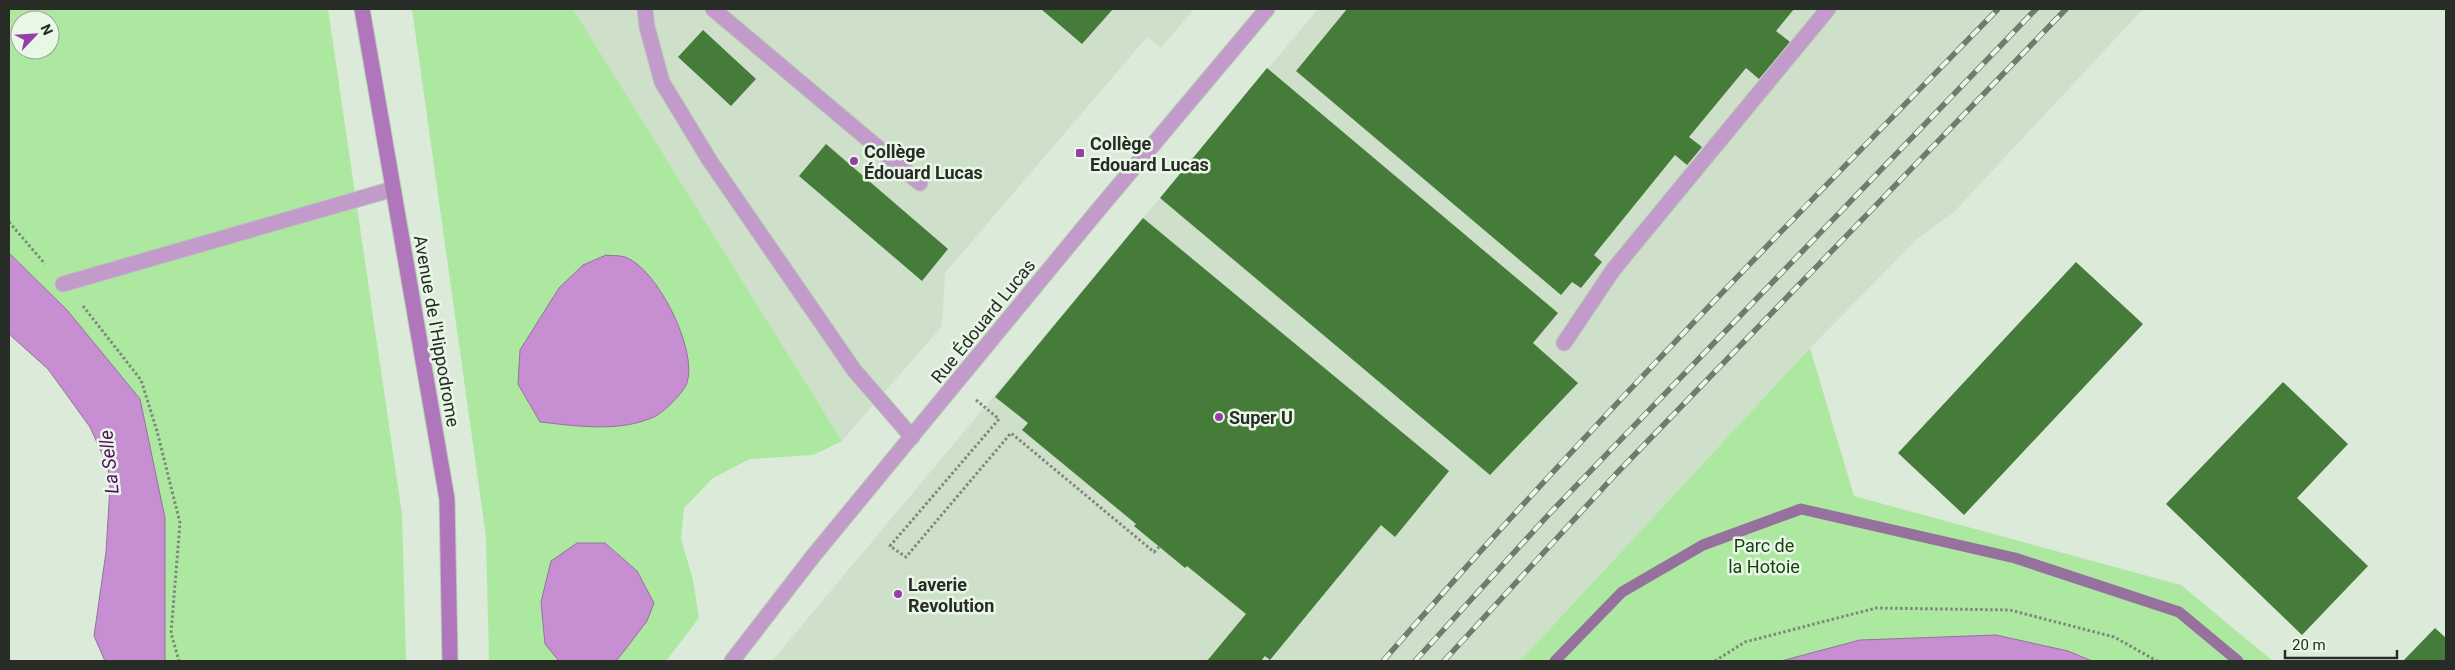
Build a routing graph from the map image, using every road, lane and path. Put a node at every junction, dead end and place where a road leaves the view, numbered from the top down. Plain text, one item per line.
1 (362, 9) edge
2 (645, 9) edge
3 (713, 9) edge
4 (1267, 9) edge
5 (1828, 9) edge
6 (920, 183) dead end
7 (393, 189) junction
8 (9, 222) edge
9 (63, 284) junction
10 (1564, 343) dead end
11 (957, 383) junction
12 (912, 437) junction
13 (1159, 547) dead end
14 (179, 661) edge
15 (450, 661) edge
16 (732, 661) edge
17 (1715, 661) edge
18 (2157, 661) edge

1 - 7 main road, Avenue de l'Hippodrome
2 - 12 street
3 - 6 street
4 - 11 street, Rue Édouard Lucas
5 - 10 street
7 - 9 street
7 - 15 main road, Avenue de l'Hippodrome
8 - 9 path
9 - 14 path
11 - 12 street, Rue Édouard Lucas
11 - 13 path
12 - 16 street, Rue Édouard Lucas
17 - 18 path

